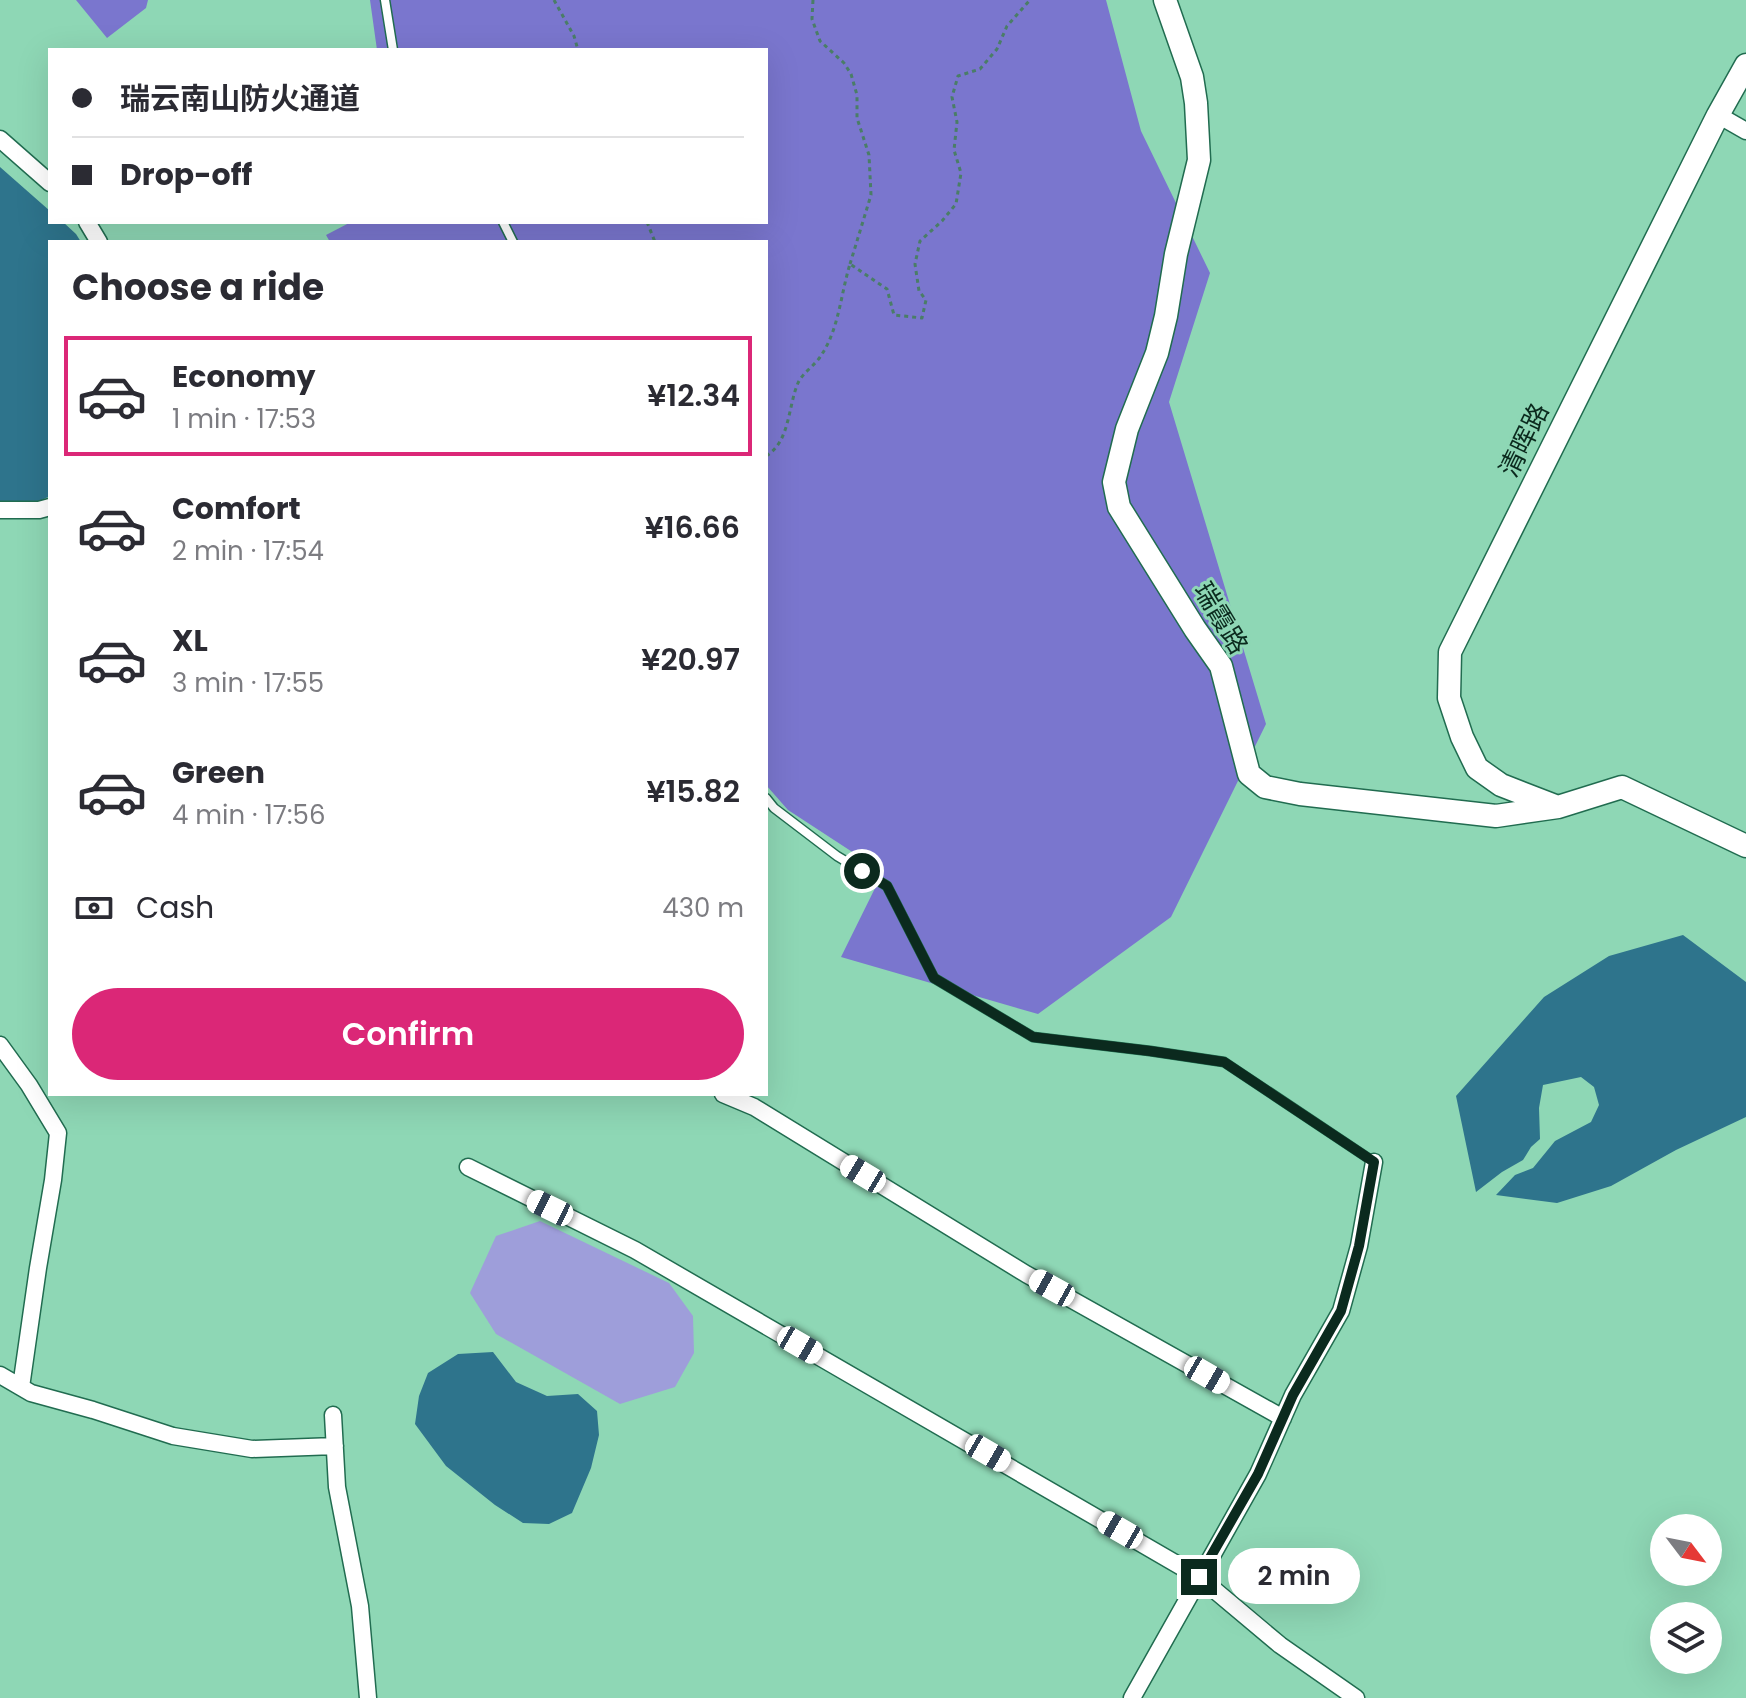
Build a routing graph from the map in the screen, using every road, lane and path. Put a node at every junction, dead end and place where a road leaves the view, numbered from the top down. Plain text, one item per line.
1 (385, 0) edge
2 (554, 0) edge
3 (813, 0) edge
4 (1030, 0) edge
5 (1165, 0) edge
6 (393, 48) edge
7 (577, 48) edge
8 (1746, 65) edge
9 (1718, 115) junction
10 (1746, 131) edge
11 (0, 139) edge
12 (48, 181) edge
13 (850, 264) junction
14 (768, 456) edge
15 (48, 508) edge
16 (0, 510) edge
17 (768, 800) edge
18 (1558, 807) junction
19 (1746, 846) edge
20 (0, 1045) edge
21 (728, 1096) edge
22 (1374, 1162) joint
23 (468, 1167) dead end
24 (0, 1375) edge
25 (21, 1387) junction
26 (333, 1415) dead end
27 (1283, 1418) junction
28 (335, 1446) junction
29 (1199, 1577) junction
30 (368, 1698) edge
31 (1132, 1698) edge
32 (1356, 1698) edge

1 - 6 lane
2 - 7 path
3 - 13 path
4 - 13 path
5 - 18 street, 瑞霞路
8 - 9 street, 清晖路
9 - 10 street
9 - 18 street, 清晖路
11 - 12 street
13 - 14 path
15 - 16 street
17 - 22 lane
18 - 19 street, 瑞霞路
20 - 25 street
21 - 27 street
22 - 27 street
23 - 29 street
24 - 25 street
25 - 28 street
26 - 28 street
27 - 29 street
28 - 30 street
29 - 31 street
29 - 32 street

